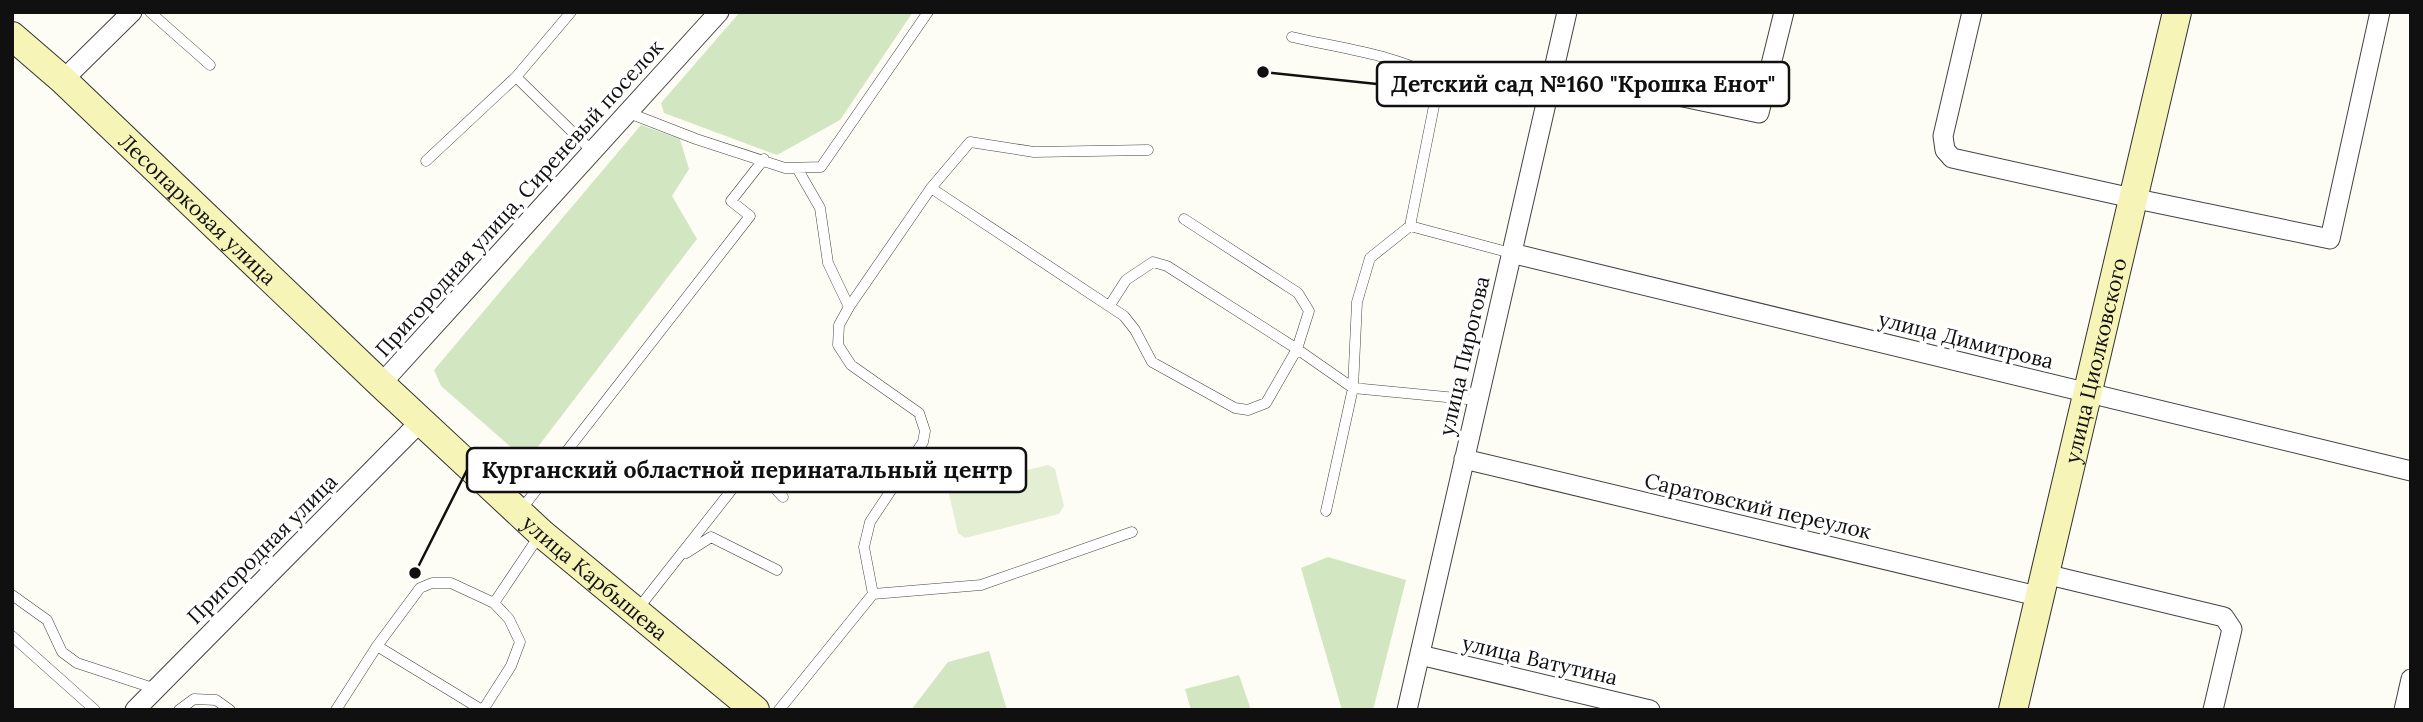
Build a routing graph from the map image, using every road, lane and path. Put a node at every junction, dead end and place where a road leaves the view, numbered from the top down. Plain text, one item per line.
1 (132, 12) edge
2 (150, 12) edge
3 (571, 12) edge
4 (719, 12) edge
5 (928, 12) edge
6 (1567, 12) edge
7 (1784, 12) edge
8 (1972, 12) edge
9 (2177, 12) edge
10 (2380, 12) edge
11 (12, 36) edge
12 (1292, 37) dead end
13 (210, 65) dead end
14 (1555, 70) junction
15 (516, 77) junction
16 (63, 80) junction
17 (629, 113) junction
18 (1148, 150) dead end
19 (592, 151) junction
20 (764, 159) junction
21 (426, 161) dead end
22 (797, 168) junction
23 (931, 188) junction
24 (2132, 198) junction
25 (1184, 219) dead end
26 (1410, 226) junction
27 (1511, 253) junction
28 (1110, 305) junction
29 (849, 307) junction
30 (1297, 349) junction
31 (381, 384) junction
32 (1353, 388) junction
33 (2089, 393) junction
34 (1477, 400) junction
35 (421, 421) junction
36 (1464, 459) junction
37 (2411, 471) edge
38 (783, 497) dead end
39 (1326, 511) dead end
40 (519, 512) junction
41 (1132, 531) dead end
42 (541, 533) junction
43 (677, 559) junction
44 (777, 570) dead end
45 (2043, 585) junction
46 (873, 594) junction
47 (12, 595) edge
48 (494, 603) junction
49 (637, 611) junction
50 (12, 636) edge
51 (377, 646) junction
52 (1420, 655) junction
53 (2411, 679) edge
54 (156, 689) junction
55 (747, 707) edge
56 (95, 710) edge
57 (135, 710) edge
58 (179, 710) edge
59 (230, 710) edge
60 (336, 710) edge
61 (483, 710) edge
62 (779, 710) edge
63 (1408, 710) edge
64 (1650, 710) edge
65 (2014, 710) edge
66 (2213, 710) edge
67 (2404, 710) edge

1 - 16 street
2 - 13 lane
3 - 15 lane
4 - 17 street, Пригородная улица, Сиреневый поселок
5 - 22 lane
6 - 14 street, улица Пирогова
7 - 14 street
8 - 24 street
9 - 24 main road, улица Циолковского
10 - 24 street
11 - 16 main road, Лесопарковая улица
12 - 26 lane
14 - 27 street, улица Пирогова
15 - 19 lane
15 - 21 lane
16 - 31 main road, Лесопарковая улица
17 - 19 street, Пригородная улица, Сиреневый поселок
17 - 20 lane
18 - 23 lane
19 - 31 street, Пригородная улица, Сиреневый поселок
20 - 22 lane
20 - 40 lane
22 - 29 lane
23 - 28 lane
23 - 29 lane
24 - 33 main road, улица Циолковского
25 - 30 lane
26 - 27 lane
26 - 32 lane
27 - 33 street, улица Димитрова
27 - 34 street, улица Пирогова
28 - 30 lane
28 - 30 lane
29 - 46 lane
30 - 32 lane
31 - 35 main road, улица Карбышева
32 - 34 lane
32 - 39 lane
33 - 37 street, улица Димитрова
33 - 45 main road, улица Циолковского
34 - 36 street, улица Пирогова
35 - 40 main road, улица Карбышева
35 - 54 street, Пригородная улица
36 - 45 street, Саратовский переулок
36 - 52 street, улица Пирогова
38 - 43 lane
40 - 42 main road, улица Карбышева
41 - 46 lane
42 - 48 lane
42 - 49 main road, улица Карбышева
43 - 44 lane
43 - 49 lane
45 - 65 main road, улица Циолковского
45 - 66 street, Саратовский переулок
46 - 62 lane
47 - 54 lane
48 - 51 lane
48 - 61 lane
49 - 55 main road, улица Карбышева
50 - 56 lane
51 - 60 lane
51 - 61 lane
52 - 63 street, улица Пирогова
52 - 64 street, улица Ватутина
53 - 67 street
54 - 57 street, Пригородная улица
58 - 59 lane

